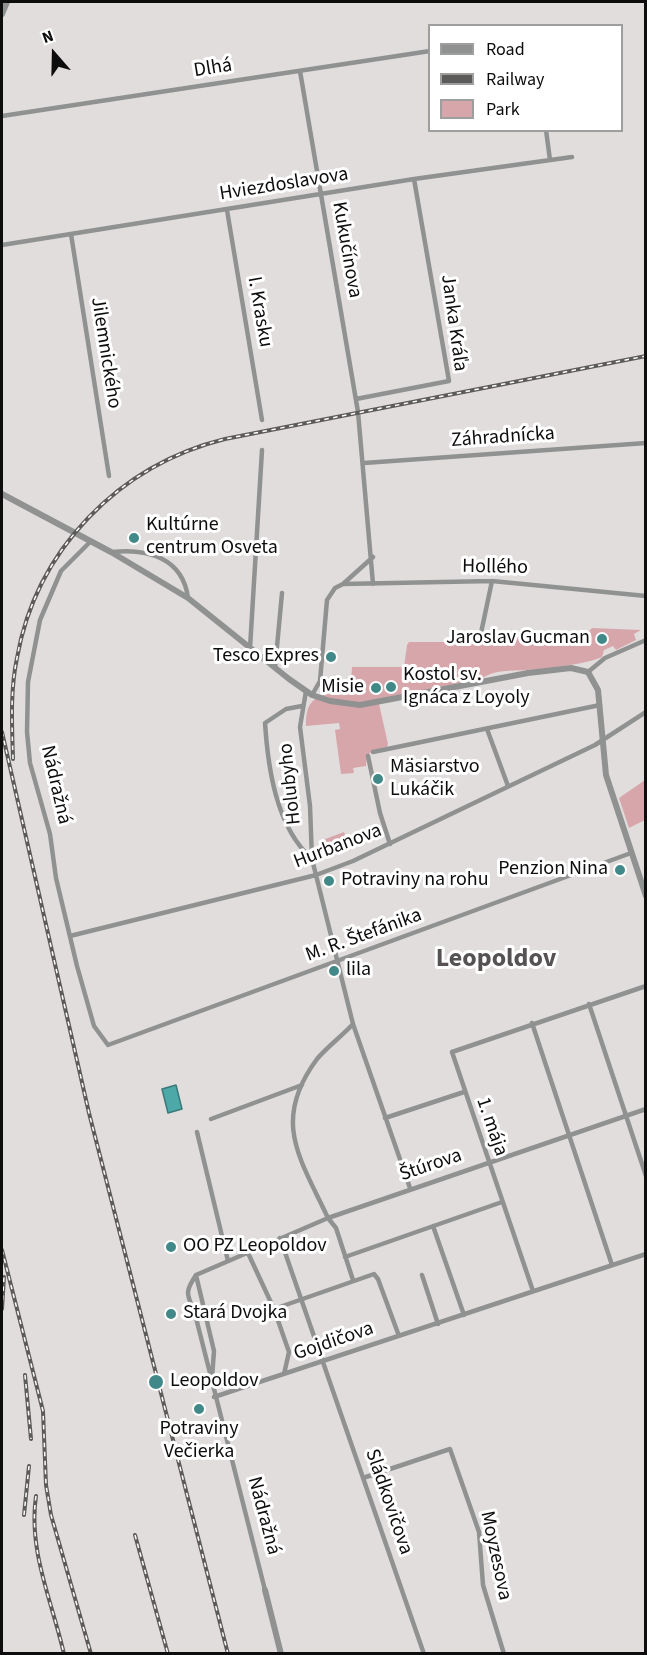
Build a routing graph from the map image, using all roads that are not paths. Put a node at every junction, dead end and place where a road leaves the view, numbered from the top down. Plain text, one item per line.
1 (8, 2) edge
2 (2, 14) edge
3 (428, 51) edge
4 (300, 71) junction
5 (2, 116) edge
6 (546, 132) edge
7 (572, 157) dead end
8 (550, 160) junction
9 (414, 179) junction
10 (322, 194) junction
11 (227, 210) junction
12 (71, 234) junction
13 (2, 245) edge
14 (356, 399) junction
15 (262, 420) dead end
16 (645, 443) edge
17 (262, 450) dead end
18 (364, 464) junction
19 (109, 476) dead end
20 (2, 495) edge
21 (90, 542) junction
22 (111, 552) junction
23 (373, 557) junction
24 (492, 581) junction
25 (343, 584) junction
26 (373, 584) junction
27 (282, 593) dead end
28 (645, 596) edge
29 (188, 598) junction
30 (482, 633) dead end
31 (645, 640) edge
32 (250, 648) junction
33 (275, 668) junction
34 (588, 672) junction
35 (309, 693) junction
36 (600, 705) junction
37 (302, 706) junction
38 (645, 712) edge
39 (487, 729) junction
40 (601, 742) junction
41 (373, 752) dead end
42 (368, 756) dead end
43 (507, 786) junction
44 (390, 844) junction
45 (631, 853) junction
46 (312, 859) junction
47 (316, 875) junction
48 (645, 896) edge
49 (70, 936) junction
50 (339, 961) junction
51 (645, 986) edge
52 (589, 1004) junction
53 (532, 1023) junction
54 (353, 1024) junction
55 (108, 1045) joint
56 (302, 1085) junction
57 (464, 1092) junction
58 (645, 1109) edge
59 (625, 1116) junction
60 (385, 1118) junction
61 (211, 1119) dead end
62 (197, 1132) dead end
63 (568, 1134) junction
64 (488, 1163) junction
65 (645, 1176) edge
66 (410, 1188) junction
67 (501, 1202) junction
68 (328, 1218) junction
69 (432, 1226) junction
70 (280, 1238) junction
71 (248, 1253) junction
72 (645, 1254) edge
73 (345, 1257) junction
74 (228, 1261) junction
75 (612, 1265) junction
76 (196, 1275) junction
77 (422, 1275) dead end
78 (353, 1280) junction
79 (532, 1292) junction
80 (300, 1300) junction
81 (274, 1309) junction
82 (464, 1315) junction
83 (438, 1323) junction
84 (399, 1336) junction
85 (324, 1361) junction
86 (284, 1374) junction
87 (212, 1386) junction
88 (214, 1398) junction
89 (363, 1478) junction
90 (265, 1590) joint
91 (281, 1653) edge
92 (424, 1653) edge
93 (504, 1653) edge

1 - 2 street
3 - 4 street, Dlhá
4 - 5 street, Dlhá
4 - 10 street, Kukučínova
6 - 8 street
7 - 8 street, Hviezdoslavova
8 - 9 street, Hviezdoslavova
9 - 10 street, Hviezdoslavova
9 - 14 street, Janka Kráľa
10 - 11 street, Hviezdoslavova
10 - 14 street, Kukučínova
11 - 12 street, Hviezdoslavova
11 - 15 street, I. Krasku
12 - 13 street, Hviezdoslavova
12 - 19 street, Jilemnického
14 - 18 street, Kukučínova
16 - 18 street, Záhradnícka
17 - 32 street
18 - 23 street
20 - 21 street
21 - 22 street
21 - 49 street, Nádražná
22 - 29 street
22 - 29 street
23 - 25 street
23 - 26 street
24 - 26 street, Hollého
24 - 28 street, Hollého
24 - 30 street
25 - 26 street, Hollého
25 - 35 street, Holubyho
27 - 33 street
29 - 32 street
31 - 34 street
32 - 33 street
33 - 35 street
34 - 35 street
34 - 36 street
35 - 37 street, Holubyho
36 - 39 street
36 - 40 street
37 - 46 street, Holubyho
37 - 46 street, Holubyho
38 - 40 street, Hurbanova
39 - 41 street
39 - 43 street
40 - 43 street, Hurbanova
40 - 45 street
42 - 44 street
43 - 44 street, Hurbanova
44 - 47 street, Hurbanova
45 - 48 street
45 - 50 street, M. R. Štefánika
46 - 47 street, Holubyho
47 - 49 street, Hurbanova
47 - 50 street, Holubyho
49 - 55 street, Nádražná
50 - 54 street, Holubyho
50 - 55 street, M. R. Štefánika
51 - 52 street, 1. mája
52 - 53 street, 1. mája
52 - 59 street
53 - 57 street, 1. mája
53 - 63 street
54 - 56 street
54 - 60 street, Holubyho
56 - 61 street
56 - 68 street
57 - 60 street
57 - 64 street, 1. mája
58 - 59 street, Štúrova
59 - 63 street, Štúrova
59 - 65 street
60 - 66 street, Holubyho
62 - 74 street
63 - 64 street, Štúrova
63 - 75 street
64 - 66 street, Štúrova
64 - 67 street, 1. mája
66 - 68 street, Štúrova
67 - 69 street
67 - 79 street, 1. mája
68 - 70 street, Štúrova
68 - 73 street
69 - 73 street
69 - 82 street
70 - 71 street, Štúrova
70 - 80 street
71 - 74 street, Štúrova
71 - 81 street
72 - 75 street, Gojdičova
73 - 78 street
74 - 76 street, Štúrova
75 - 79 street, Gojdičova
76 - 87 street, Nádražná
76 - 87 street, Nádražná
77 - 83 street
78 - 80 street
78 - 84 street
79 - 82 street, Gojdičova
80 - 81 street
80 - 85 street
81 - 86 street
82 - 83 street, Gojdičova
83 - 84 street, Gojdičova
84 - 85 street, Gojdičova
85 - 86 street, Gojdičova
85 - 89 street, Sládkovičova
86 - 88 street, Gojdičova
87 - 88 street, Nádražná
88 - 90 street, Nádražná
89 - 92 street, Sládkovičova
89 - 93 street, Moyzesova
90 - 91 street, Nádražná

